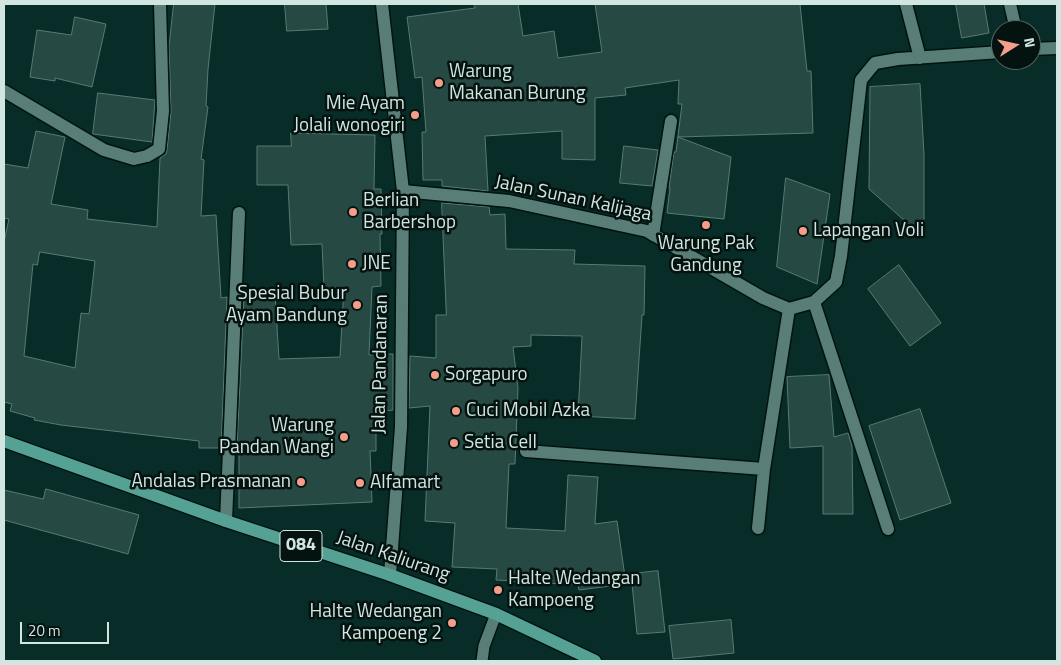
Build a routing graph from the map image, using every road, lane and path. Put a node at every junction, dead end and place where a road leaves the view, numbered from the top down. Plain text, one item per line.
1 (160, 4) edge
2 (382, 4) edge
3 (906, 4) edge
4 (1010, 4) edge
5 (1014, 20) edge
6 (1057, 48) edge
7 (1041, 49) edge
8 (991, 53) edge
9 (920, 58) junction
10 (4, 91) edge
11 (670, 121) dead end
12 (403, 191) junction
13 (239, 213) dead end
14 (653, 235) junction
15 (814, 302) junction
16 (789, 309) junction
17 (4, 441) edge
18 (526, 450) dead end
19 (764, 470) junction
20 (226, 521) junction
21 (758, 528) dead end
22 (888, 529) dead end
23 (390, 574) junction
24 (496, 614) junction
25 (482, 661) edge
26 (595, 661) edge

1 - 10 street
2 - 12 street, Jalan Pandanaran
3 - 9 street
4 - 5 street
6 - 7 street
8 - 9 street
9 - 15 street
11 - 14 street
12 - 14 street, Jalan Sunan Kalijaga
12 - 23 street, Jalan Pandanaran
13 - 20 street
14 - 16 street, Jalan Sunan Kalijaga
15 - 16 street
15 - 22 street
16 - 19 street
17 - 20 main road, Jalan Kaliurang / 084
18 - 19 street
19 - 21 street
20 - 23 main road, Jalan Kaliurang / 084
23 - 24 main road, Jalan Kaliurang / 084
24 - 25 lane
24 - 26 main road, Jalan Kaliurang / 084

